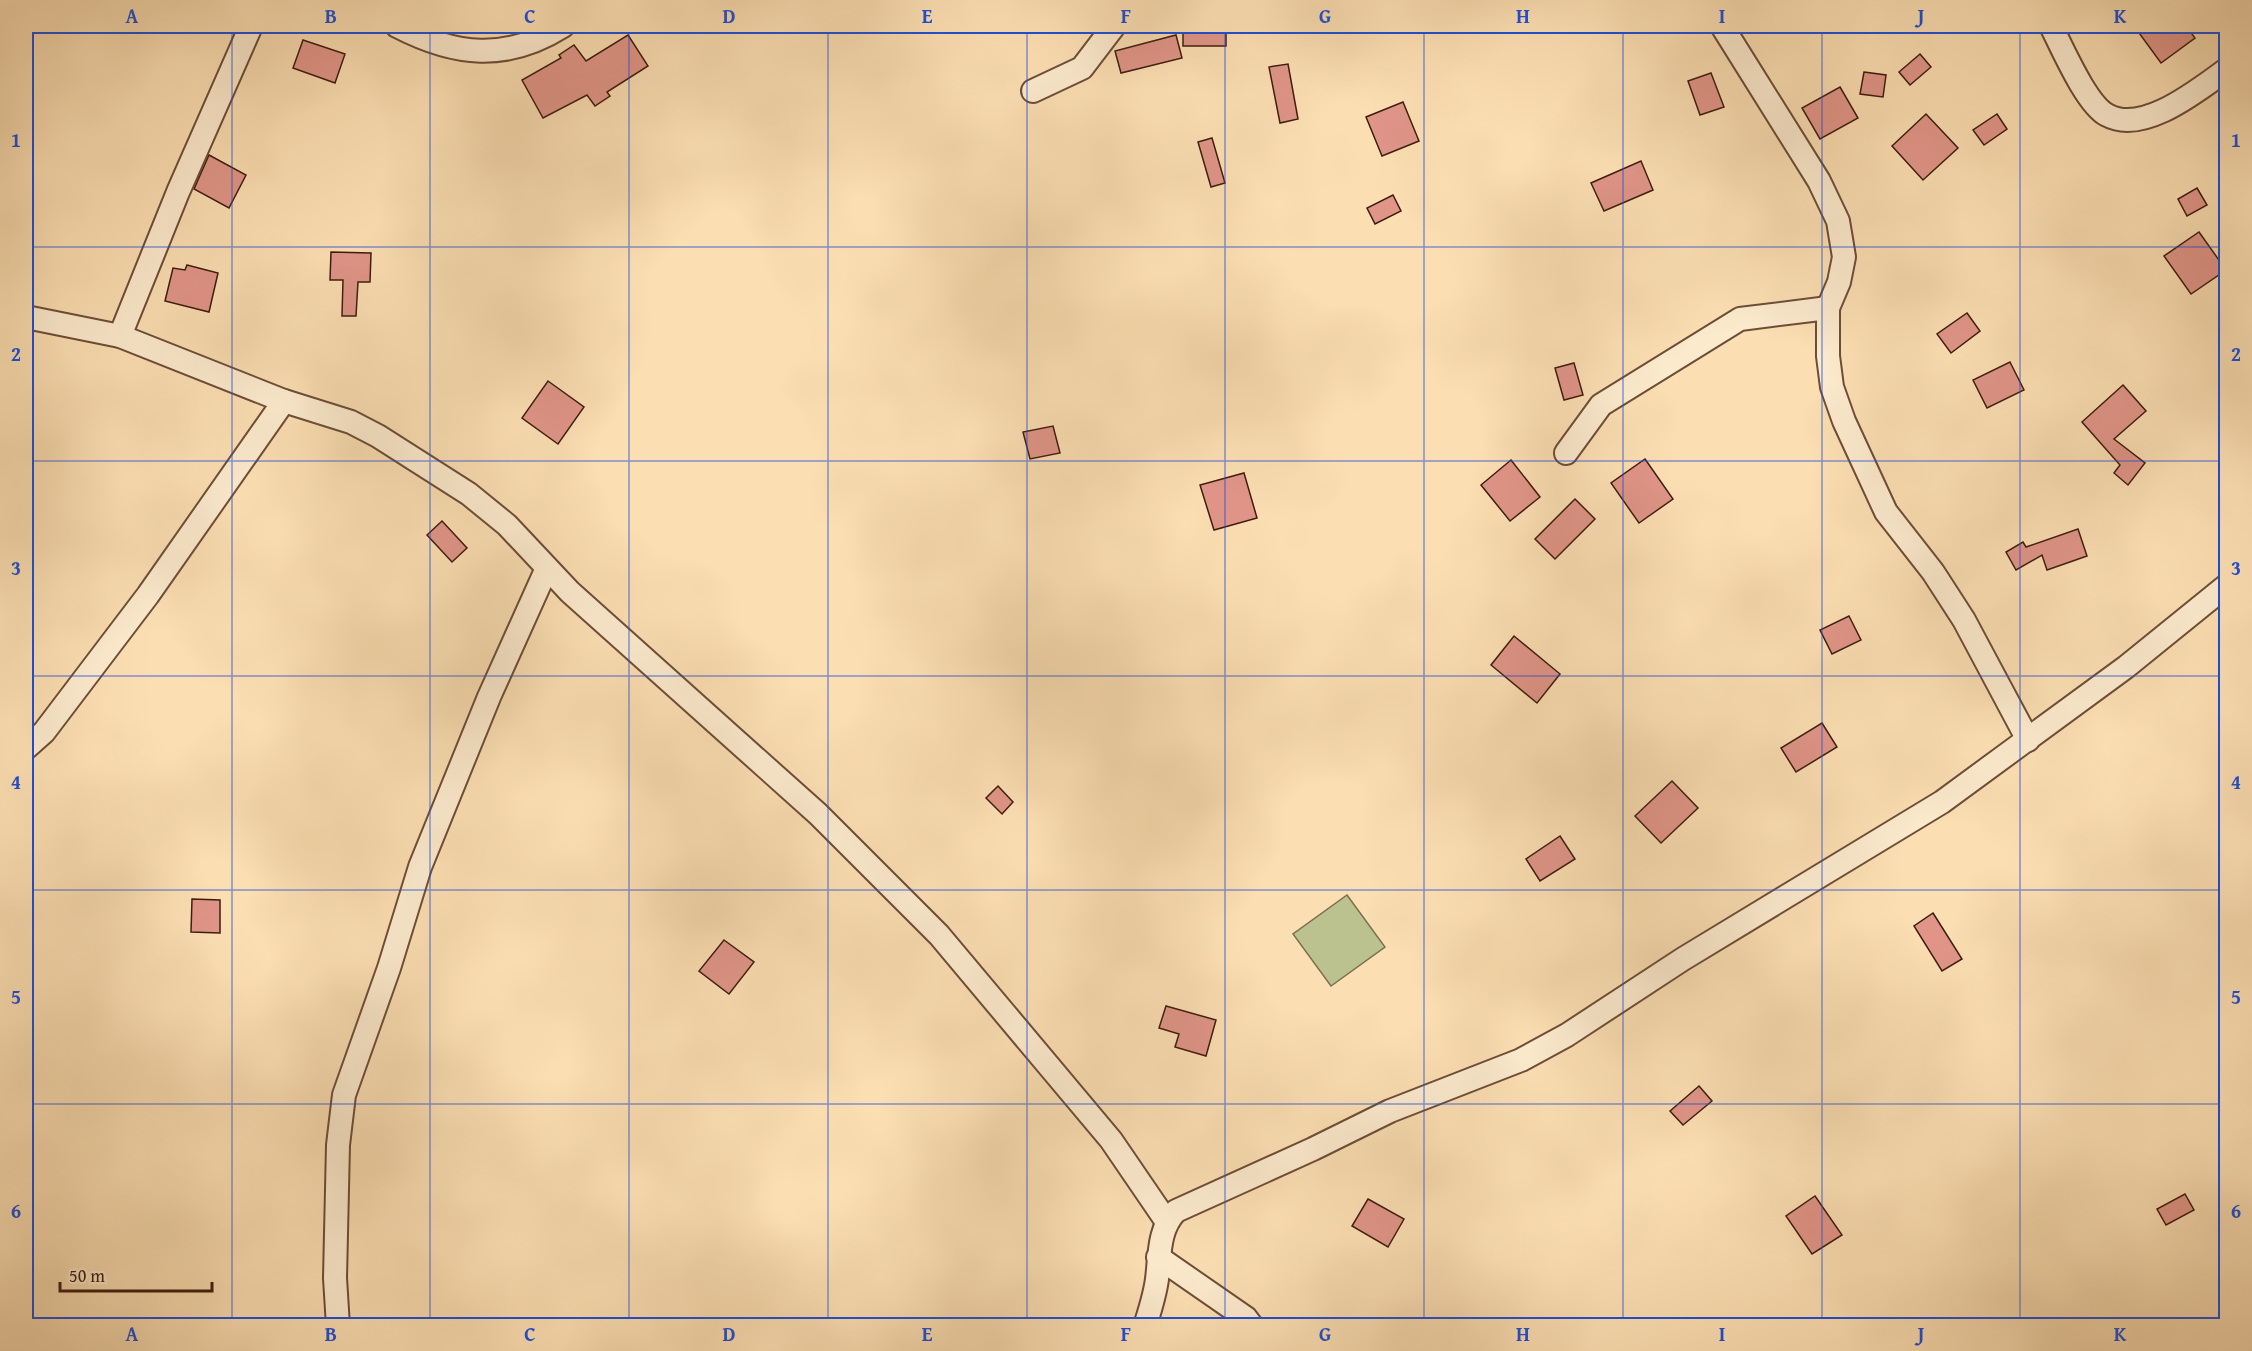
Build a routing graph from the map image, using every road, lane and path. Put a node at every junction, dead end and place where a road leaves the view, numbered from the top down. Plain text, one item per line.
1 (251, 26) edge
2 (397, 26) edge
3 (563, 26) edge
4 (1114, 26) edge
5 (1722, 26) edge
6 (2051, 26) edge
7 (2226, 70) edge
8 (1034, 91) dead end
9 (1828, 308) junction
10 (26, 317) edge
11 (120, 336) junction
12 (284, 401) junction
13 (1566, 453) dead end
14 (548, 568) junction
15 (2226, 586) edge
16 (2028, 740) junction
17 (26, 748) edge
18 (1167, 1222) junction
19 (1158, 1257) junction
20 (338, 1326) edge
21 (1145, 1326) edge
22 (1252, 1326) edge

1 - 11 street
2 - 3 street
4 - 8 street
5 - 9 street
6 - 7 street
9 - 13 street
9 - 16 street
10 - 11 street
11 - 12 street
12 - 14 street
12 - 17 street
14 - 18 street
14 - 20 street
15 - 16 street
16 - 18 street
18 - 19 street
19 - 21 street
19 - 22 street

